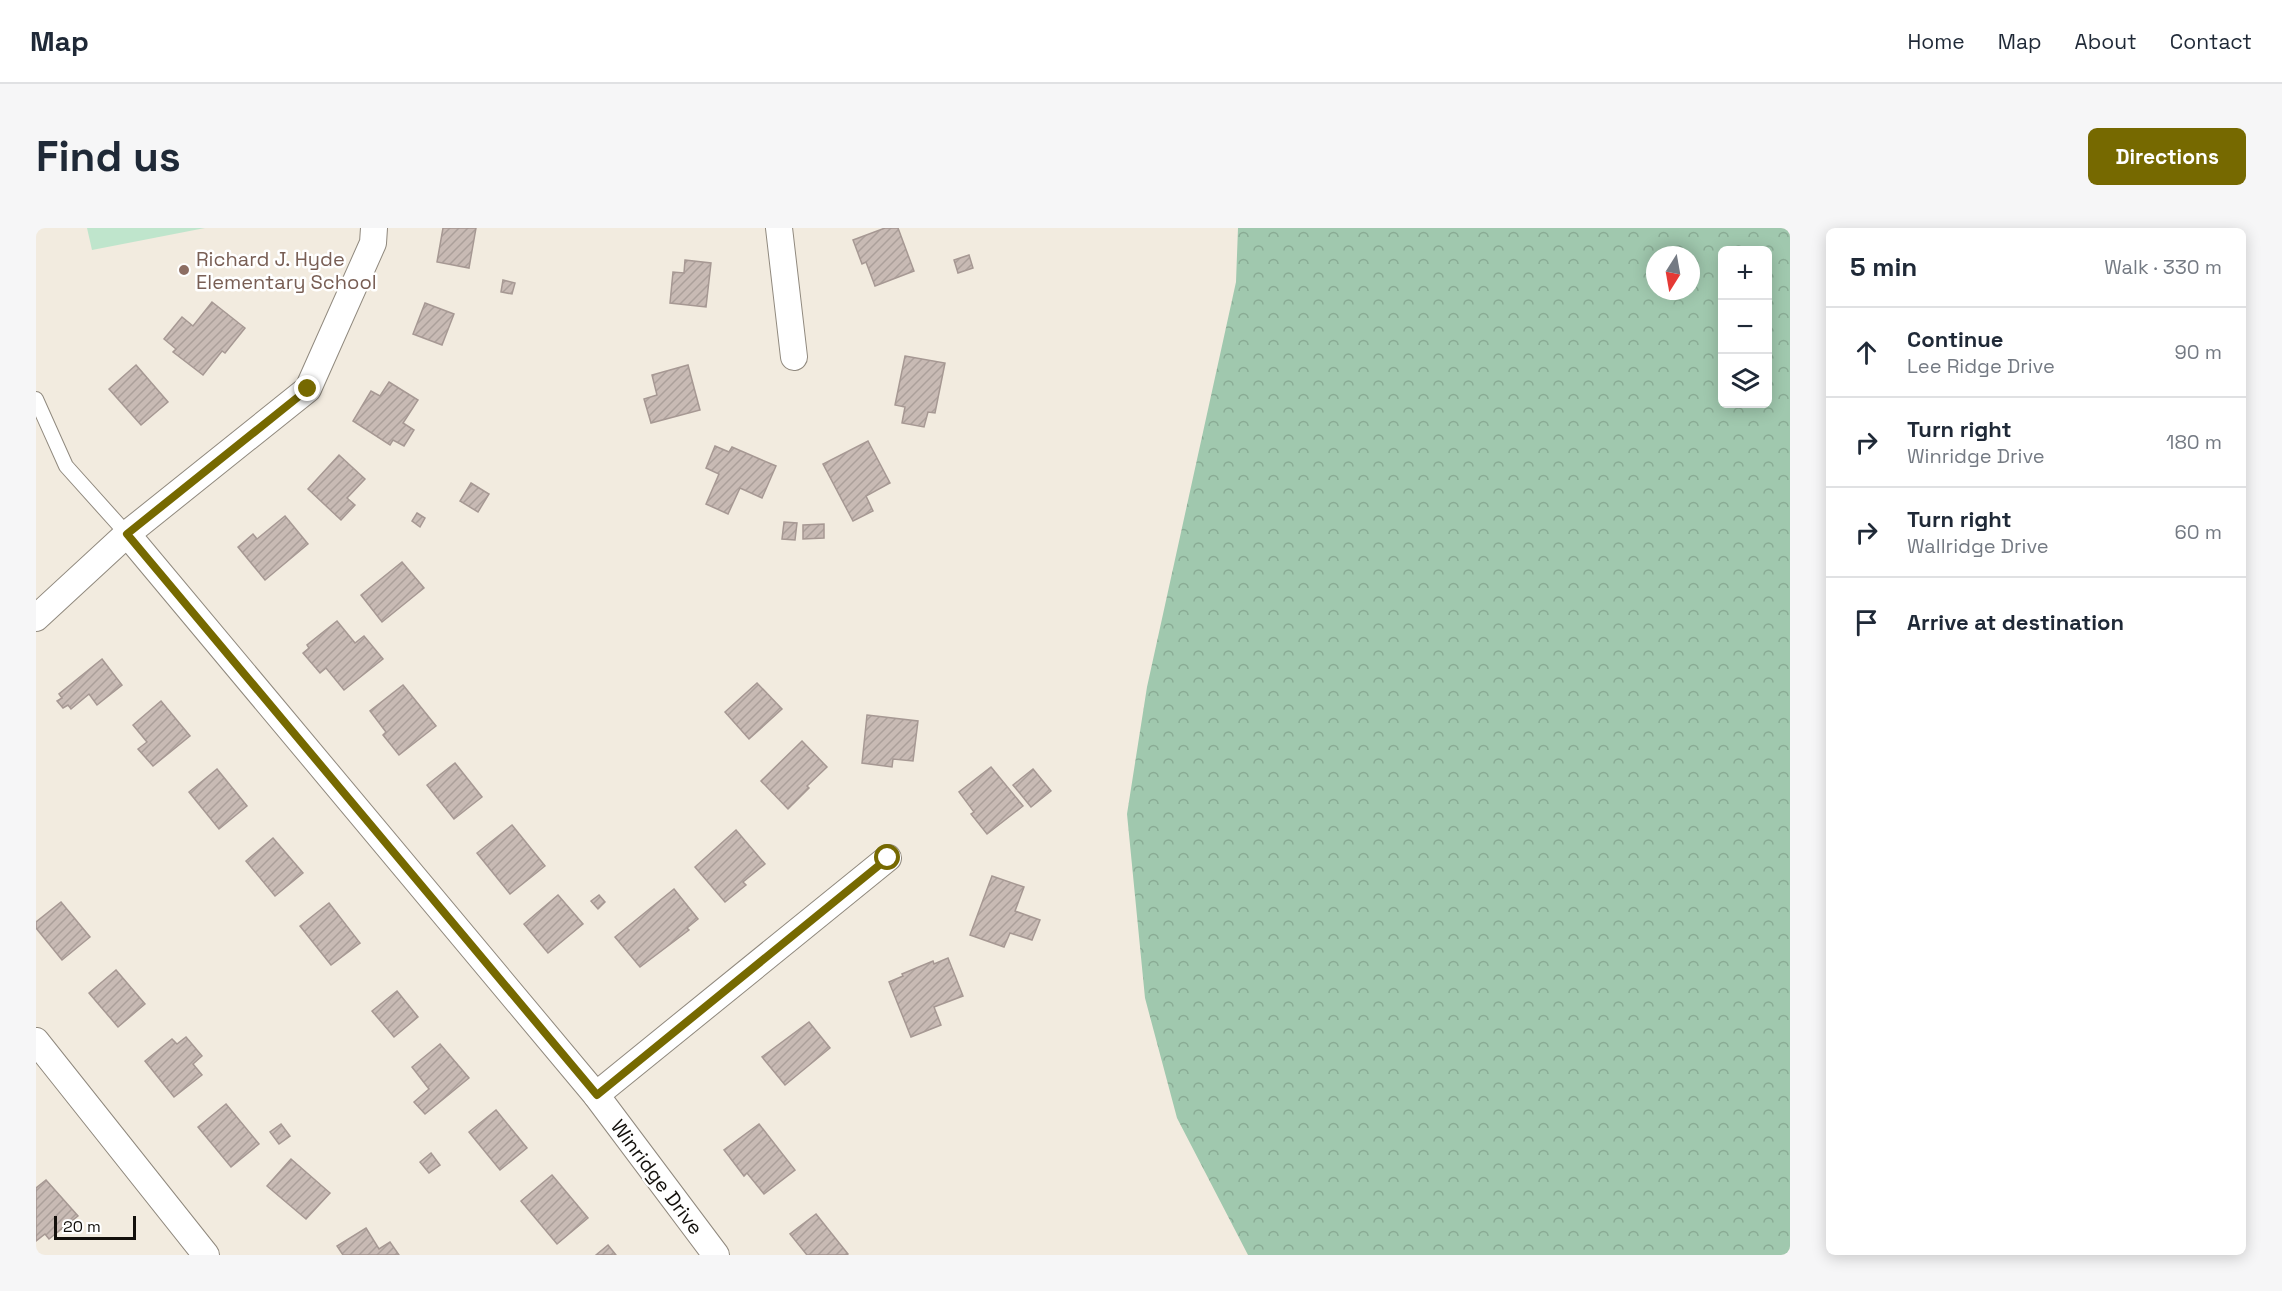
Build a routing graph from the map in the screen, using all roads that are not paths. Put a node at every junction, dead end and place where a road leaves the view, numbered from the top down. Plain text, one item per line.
1 (374, 228) edge
2 (779, 228) edge
3 (794, 357) dead end
4 (36, 399) edge
5 (127, 534) junction
6 (36, 618) edge
7 (888, 858) dead end
8 (36, 1041) edge
9 (597, 1095) junction
10 (206, 1255) edge
11 (716, 1255) edge

1 - 5 street
2 - 3 street
4 - 5 lane, Winridge Drive
5 - 6 street
5 - 9 street, Winridge Drive
7 - 9 street
8 - 10 street
9 - 11 street, Winridge Drive

